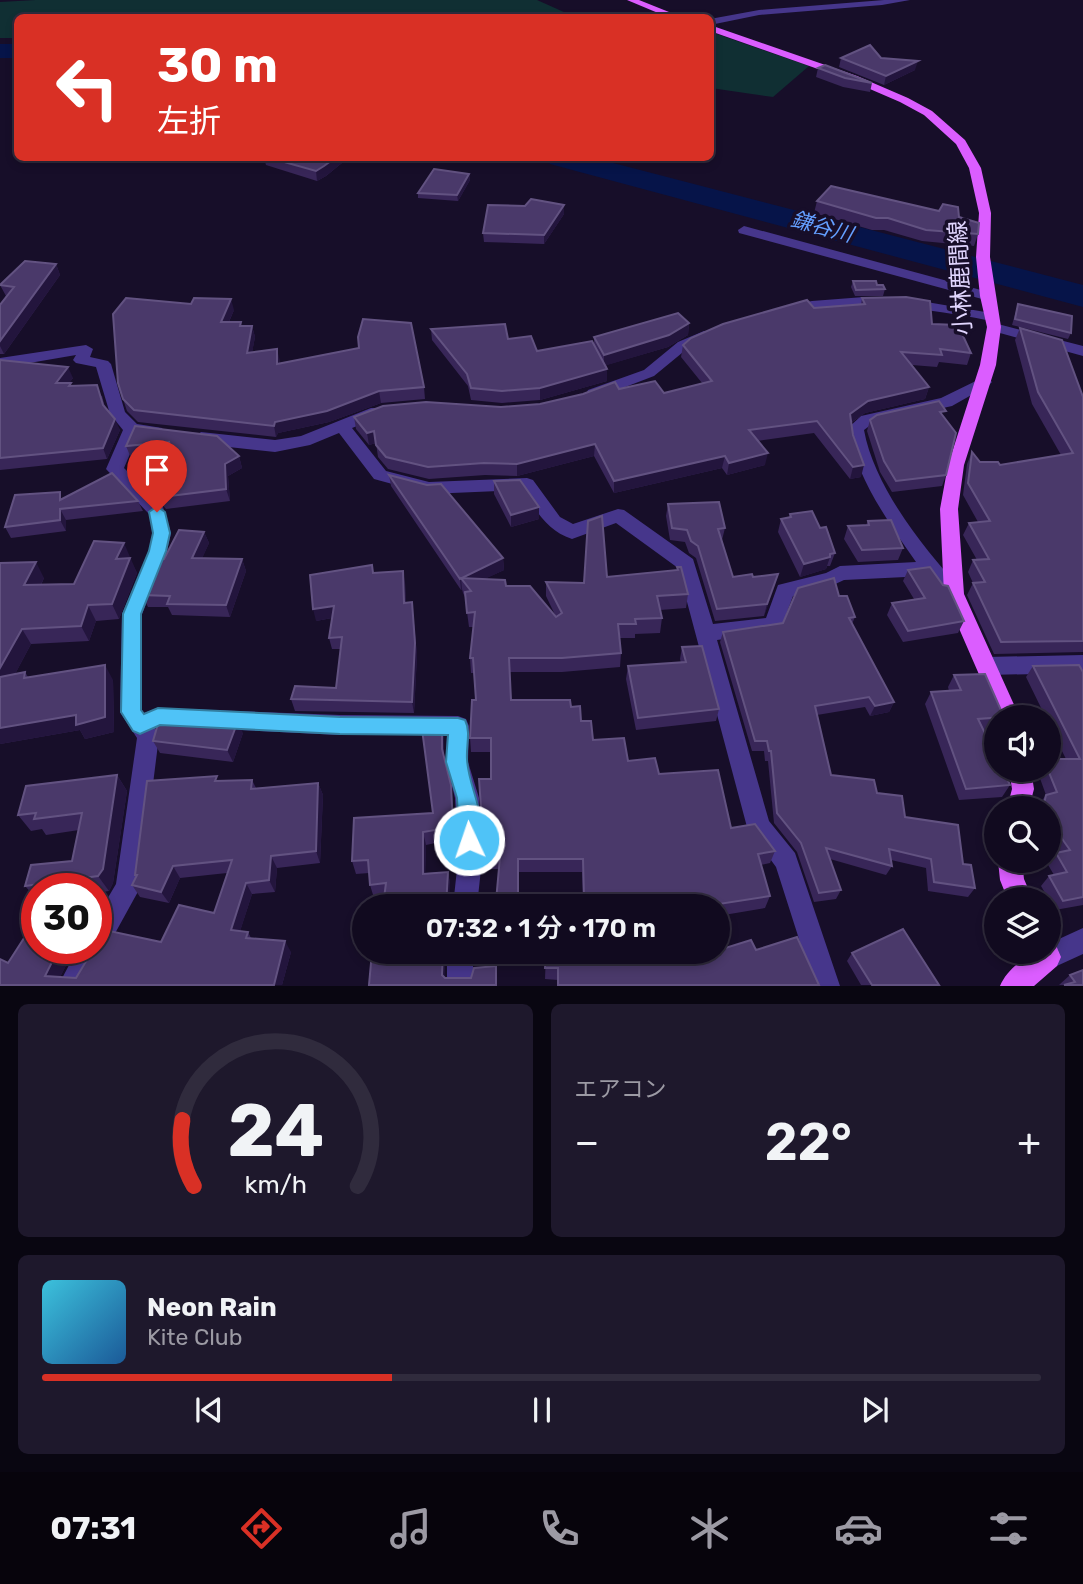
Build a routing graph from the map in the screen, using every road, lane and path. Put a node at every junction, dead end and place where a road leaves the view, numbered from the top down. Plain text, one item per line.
1 (631, 0) edge
2 (906, 0) edge
3 (669, 14) edge
4 (714, 21) edge
5 (714, 29) edge
6 (744, 230) dead end
7 (987, 294) junction
8 (767, 315) edge
9 (993, 322) junction
10 (716, 330) edge
11 (1083, 351) edge
12 (0, 363) edge
13 (984, 382) junction
14 (582, 398) edge
15 (393, 409) edge
16 (343, 427) junction
17 (132, 429) junction
18 (930, 569) junction
19 (954, 594) junction
20 (705, 633) junction
21 (1083, 664) edge
22 (987, 666) junction
23 (1004, 705) edge
24 (140, 725) junction
25 (466, 894) edge
26 (112, 915) edge
27 (1083, 941) edge
28 (1061, 949) edge
29 (83, 964) edge
30 (460, 964) edge
31 (1036, 964) edge
32 (71, 985) edge
33 (460, 985) edge
34 (827, 985) edge
35 (1013, 985) edge

1 - 3 main road
2 - 4 street
5 - 7 main road, 小林鹿間線
6 - 7 street
7 - 9 main road, 小林鹿間線
8 - 9 street
9 - 11 street
9 - 13 main road, 小林鹿間線
10 - 14 street
12 - 17 street
13 - 18 street
13 - 19 main road, 小林鹿間線
15 - 16 street
16 - 17 street
16 - 20 street
17 - 24 street
18 - 19 street
18 - 20 street
19 - 22 main road, 小林鹿間線
20 - 34 street
21 - 22 street
22 - 23 main road, 小林鹿間線
24 - 25 street
24 - 26 street
27 - 28 street
29 - 32 street
30 - 33 street
31 - 35 main road

